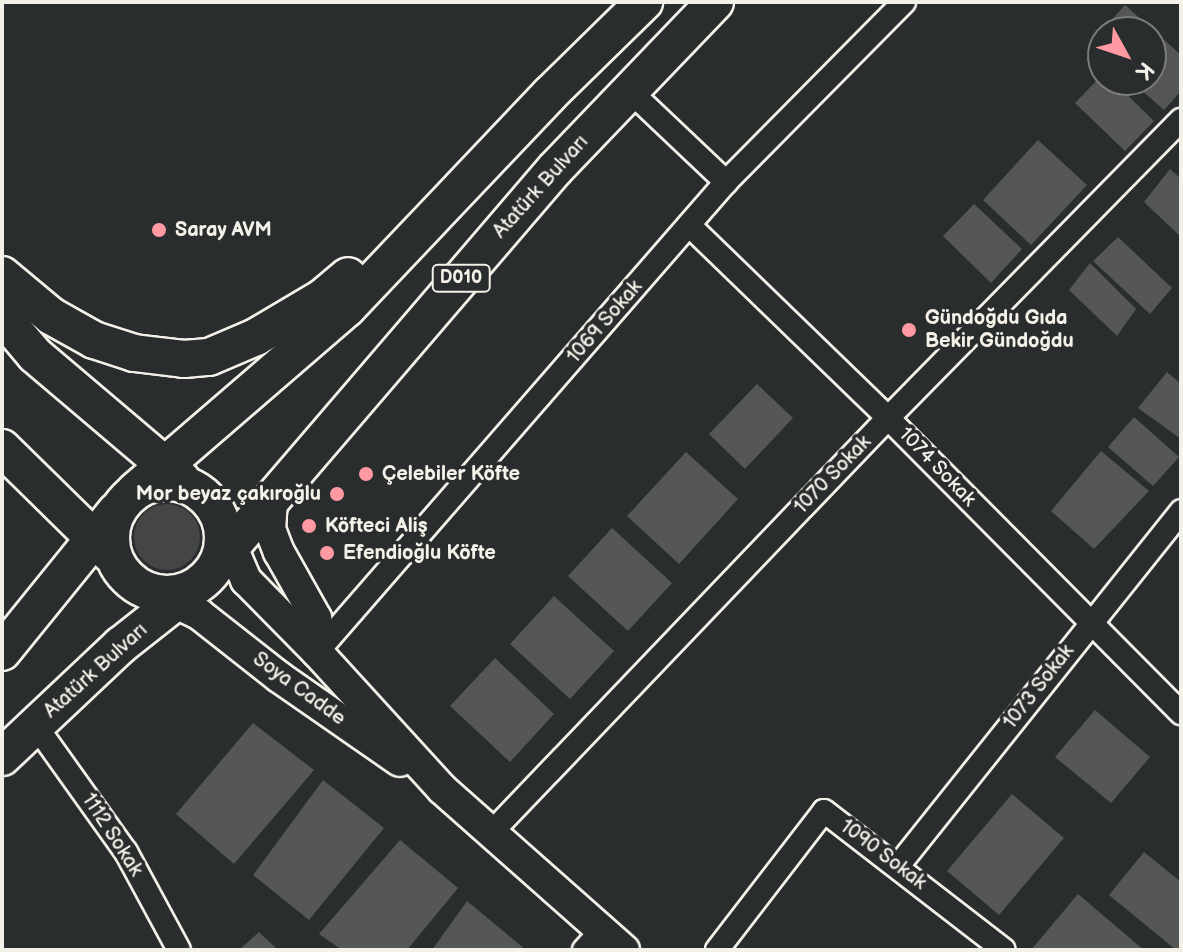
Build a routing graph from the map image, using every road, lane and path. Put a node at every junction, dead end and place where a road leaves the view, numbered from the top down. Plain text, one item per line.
1 (644, 2) edge
2 (715, 2) edge
3 (904, 2) edge
4 (629, 90) junction
5 (1181, 120) edge
6 (493, 153) junction
7 (726, 182) junction
8 (689, 225) junction
9 (2, 275) edge
10 (2, 316) edge
11 (888, 418) junction
12 (2, 448) edge
13 (176, 475) junction
14 (278, 489) junction
15 (1181, 511) edge
16 (224, 545) junction
17 (104, 548) junction
18 (174, 595) junction
19 (1089, 623) junction
20 (2, 652) edge
21 (317, 652) junction
22 (1181, 713) edge
23 (36, 726) junction
24 (2, 757) edge
25 (442, 789) junction
26 (490, 834) junction
27 (898, 866) junction
28 (592, 941) edge
29 (179, 950) edge
30 (624, 950) edge
31 (717, 950) edge
32 (1004, 950) edge

1 - 6 highway
2 - 4 highway, Atatürk Bulvarı / D010
3 - 7 street, 1069 Sokak
4 - 7 street
4 - 14 highway, Atatürk Bulvarı / D010
5 - 11 street, 1070 Sokak
6 - 9 highway
6 - 13 highway
7 - 8 street, 1069 Sokak
8 - 11 street, 1074 Sokak
8 - 21 street, 1069 Sokak
10 - 13 highway
11 - 19 street, 1074 Sokak
11 - 26 street, 1070 Sokak
12 - 17 highway
13 - 16 highway
13 - 17 highway
14 - 16 highway, Atatürk Bulvarı / D010
14 - 21 main road, Soya Cadde
15 - 19 street, 1073 Sokak
16 - 18 highway
16 - 21 main road, Soya Cadde
17 - 18 highway
17 - 20 highway
18 - 23 highway, Atatürk Bulvarı
18 - 25 main road, Soya Cadde
19 - 22 street, 1074 Sokak
19 - 27 street, 1073 Sokak
21 - 25 main road, Soya Cadde
23 - 24 highway, Atatürk Bulvarı
23 - 29 street, 1112 Sokak
25 - 26 main road, Soya Cadde
26 - 28 main road, Soya Cadde
27 - 31 street, 1090 Sokak
27 - 32 street, 1090 Sokak
28 - 30 main road, Soya Cadde

